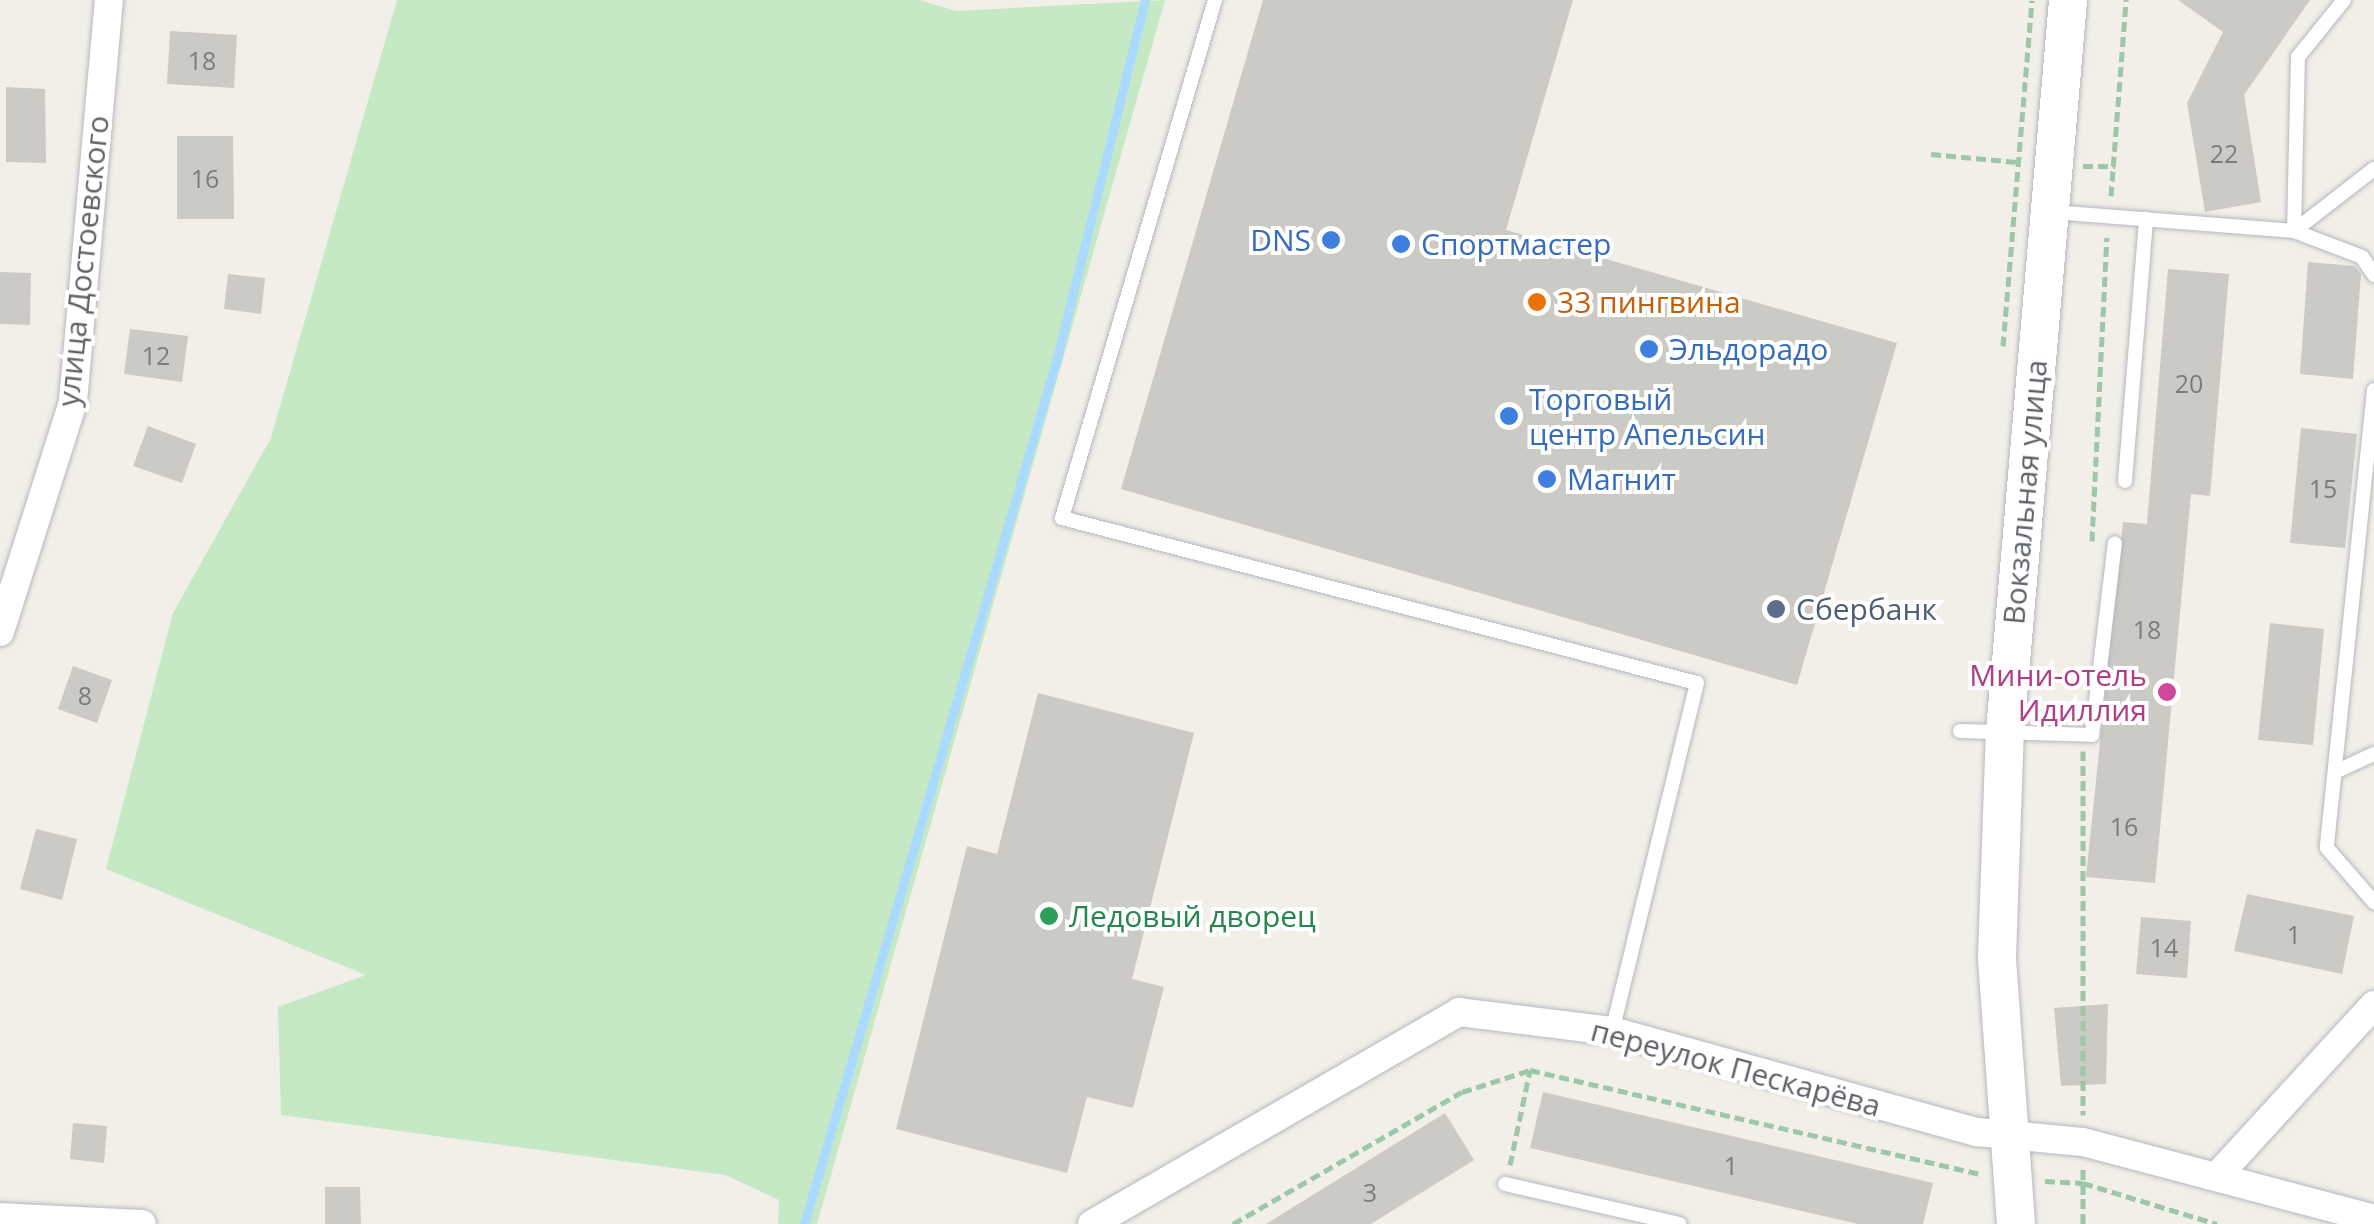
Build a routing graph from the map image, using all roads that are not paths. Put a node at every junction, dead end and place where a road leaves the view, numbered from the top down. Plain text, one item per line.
1 (109, 0) edge
2 (1215, 0) edge
3 (2068, 0) edge
4 (2344, 0) edge
5 (2374, 169) edge
6 (2050, 212) junction
7 (2146, 219) junction
8 (2294, 231) junction
9 (2374, 276) edge
10 (2374, 390) edge
11 (2125, 481) dead end
12 (2114, 543) dead end
13 (0, 632) edge
14 (1960, 731) dead end
15 (2004, 731) junction
16 (2374, 754) edge
17 (2335, 772) junction
18 (2374, 902) edge
19 (2374, 1005) edge
20 (1612, 1031) junction
21 (2013, 1138) junction
22 (2219, 1174) junction
23 (1505, 1184) road end
24 (1132, 1213) edge
25 (0, 1217) edge
26 (2374, 1218) edge
27 (142, 1224) edge
28 (1092, 1224) edge
29 (1679, 1224) edge
30 (2016, 1224) edge

1 - 13 street, улица Достоевского
2 - 20 lane
3 - 6 main road, Вокзальная улица
4 - 8 lane
5 - 8 lane
6 - 7 lane
6 - 15 main road, Вокзальная улица
7 - 8 lane
7 - 11 lane
8 - 9 lane
10 - 17 lane
12 - 15 lane
14 - 15 lane
15 - 21 main road, Вокзальная улица
16 - 17 lane
17 - 18 lane
19 - 22 street
20 - 21 street, переулок Пескарёва
20 - 24 street, переулок Пескарёва
21 - 22 street, переулок Пескарёва
21 - 30 main road, Вокзальная улица
22 - 26 street, переулок Пескарёва
23 - 29 lane
24 - 28 street, переулок Пескарёва
25 - 27 street

